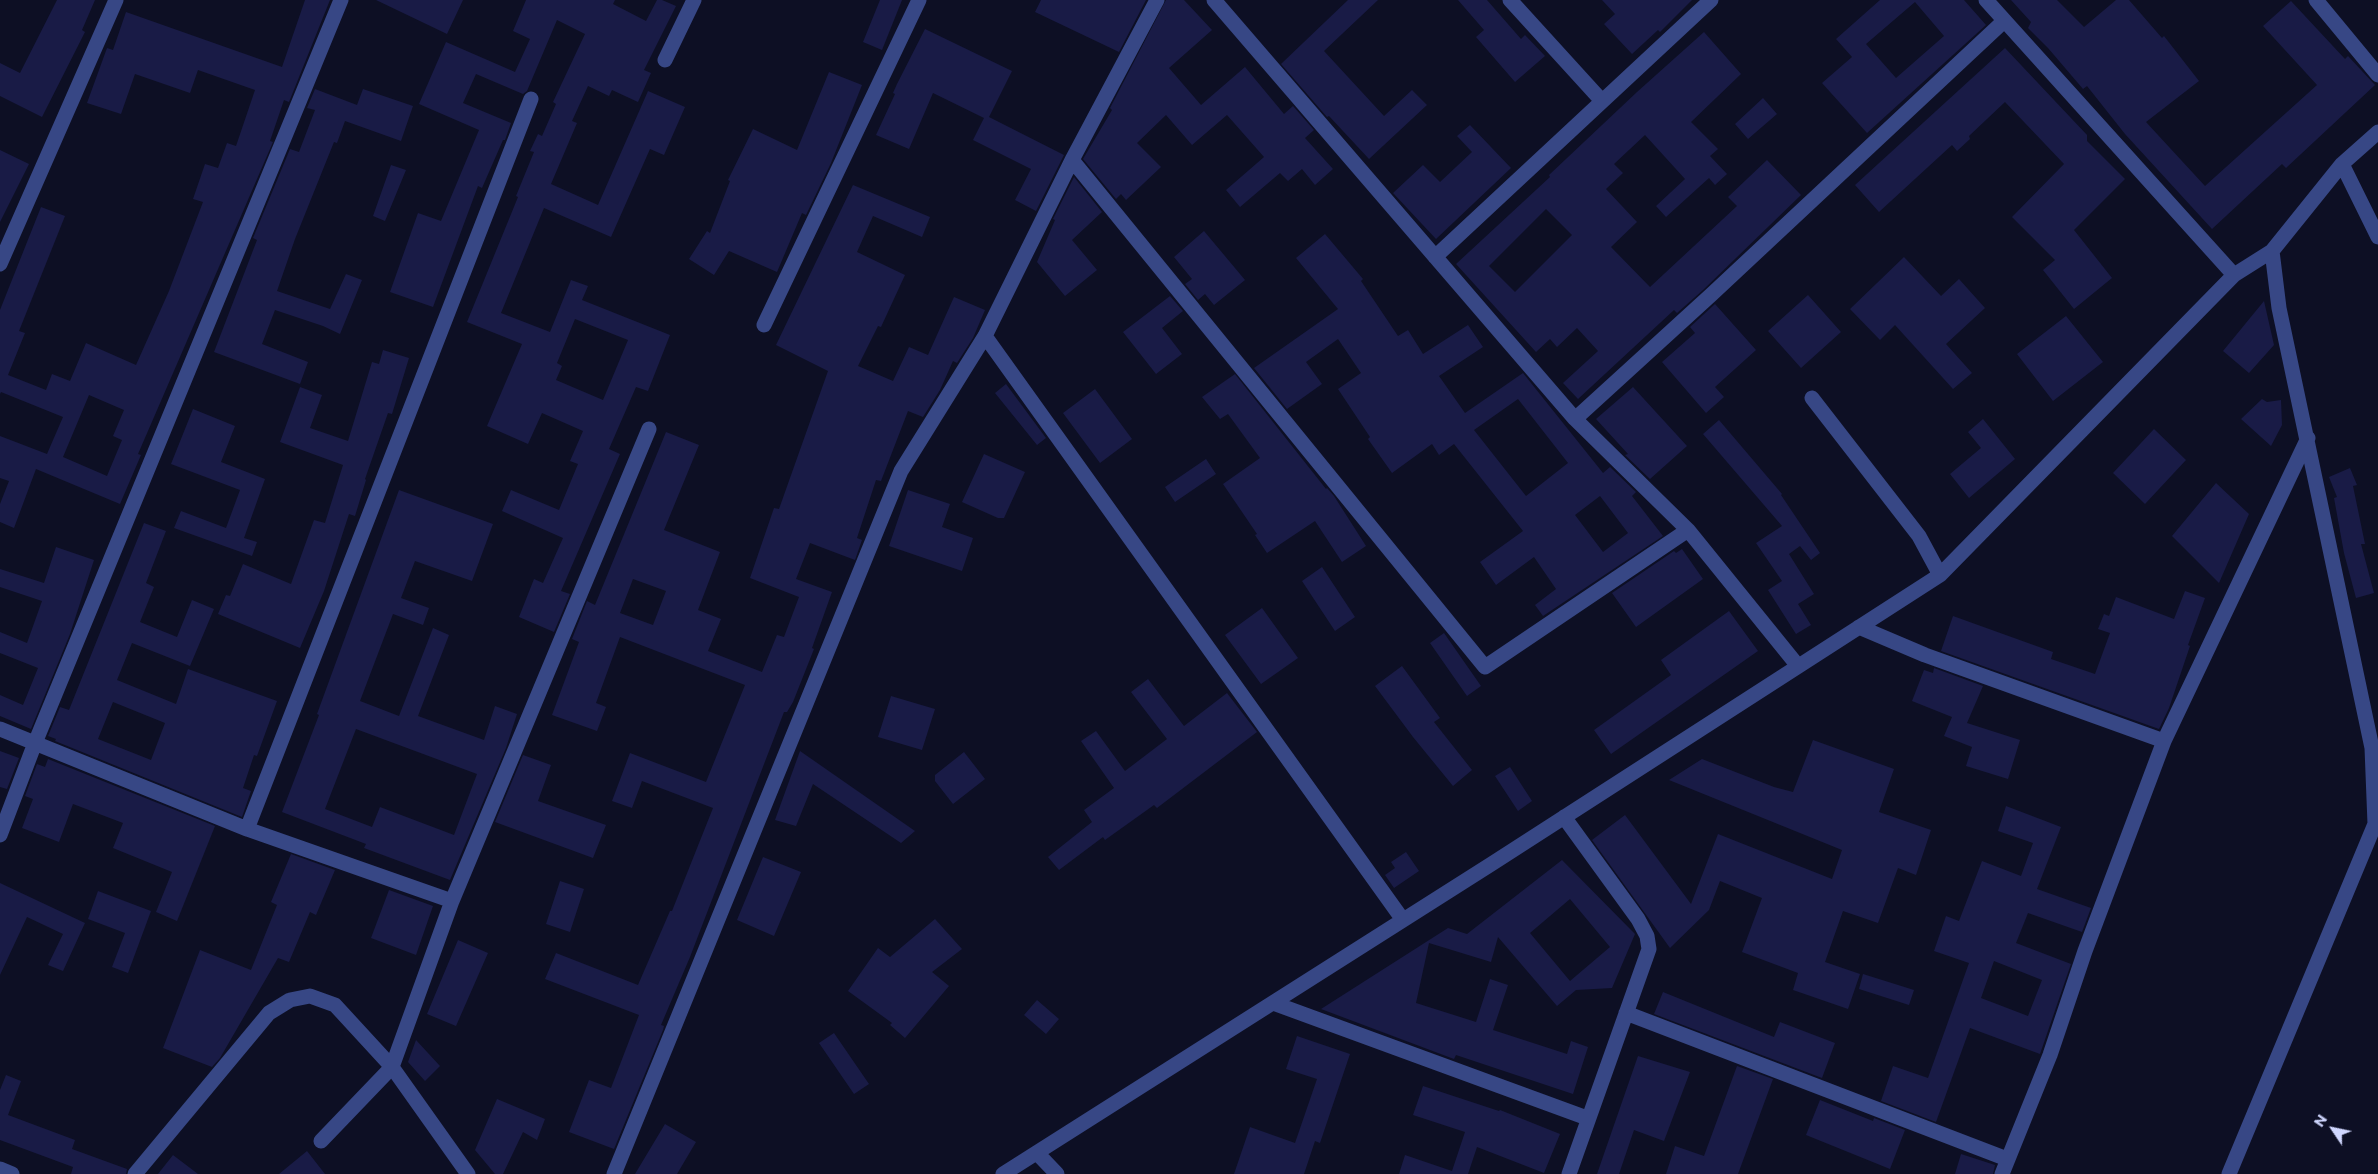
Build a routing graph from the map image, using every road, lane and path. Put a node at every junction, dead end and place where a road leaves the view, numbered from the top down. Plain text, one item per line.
1 (116, 0) edge
2 (341, 0) edge
3 (694, 0) edge
4 (919, 0) edge
5 (1157, 0) edge
6 (1215, 0) edge
7 (1510, 0) edge
8 (1711, 0) edge
9 (1986, 0) edge
10 (2316, 0) edge
11 (2004, 20) junction
12 (665, 60) dead end
13 (2378, 75) edge
14 (531, 99) dead end
15 (1602, 101) junction
16 (2378, 132) edge
17 (1072, 160) junction
18 (2342, 164) junction
19 (2378, 237) edge
20 (2272, 251) junction
21 (1435, 257) junction
22 (0, 264) edge
23 (2234, 275) junction
24 (764, 325) dead end
25 (985, 336) junction
26 (1812, 398) dead end
27 (1575, 419) junction
28 (649, 429) dead end
29 (2308, 438) junction
30 (1688, 530) junction
31 (1940, 576) junction
32 (1859, 627) junction
33 (1798, 666) junction
34 (0, 729) edge
35 (2164, 741) junction
36 (35, 743) junction
37 (2375, 747) edge
38 (1564, 817) junction
39 (2376, 828) edge
40 (247, 830) junction
41 (0, 835) edge
42 (452, 901) junction
43 (1403, 920) junction
44 (1273, 1003) junction
45 (1626, 1013) junction
46 (392, 1067) junction
47 (1588, 1118) junction
48 (321, 1141) dead end
49 (1037, 1152) junction
50 (2007, 1159) junction
51 (0, 1169) edge
52 (12, 1174) edge
53 (135, 1174) edge
54 (468, 1174) edge
55 (614, 1174) edge
56 (1003, 1174) edge
57 (1057, 1174) edge
58 (1569, 1174) edge
59 (2002, 1174) edge
60 (2229, 1174) edge

1 - 22 street
2 - 36 street
3 - 12 street
4 - 24 street
5 - 17 street
6 - 21 street
7 - 15 street
8 - 15 street
9 - 11 street
10 - 13 street
11 - 23 street
11 - 27 street
14 - 40 street
15 - 21 street
16 - 18 street
17 - 25 street
17 - 30 street
18 - 19 street
18 - 20 street
20 - 23 street
20 - 29 street
21 - 27 street
23 - 31 street
25 - 43 street
25 - 55 street
26 - 31 street
27 - 30 street
28 - 42 street
29 - 35 street
29 - 37 street
30 - 33 street
31 - 32 street
32 - 33 street
32 - 35 street
33 - 38 street
34 - 36 street
35 - 50 street
36 - 40 street
36 - 41 street
37 - 39 street
38 - 43 street
38 - 45 street
39 - 60 street
40 - 42 street
42 - 46 street
43 - 44 street
44 - 47 street
44 - 49 street
45 - 47 street
45 - 50 street
46 - 48 street
46 - 53 street
46 - 54 street
47 - 58 street
49 - 56 street
49 - 57 street
50 - 59 street
51 - 52 street

